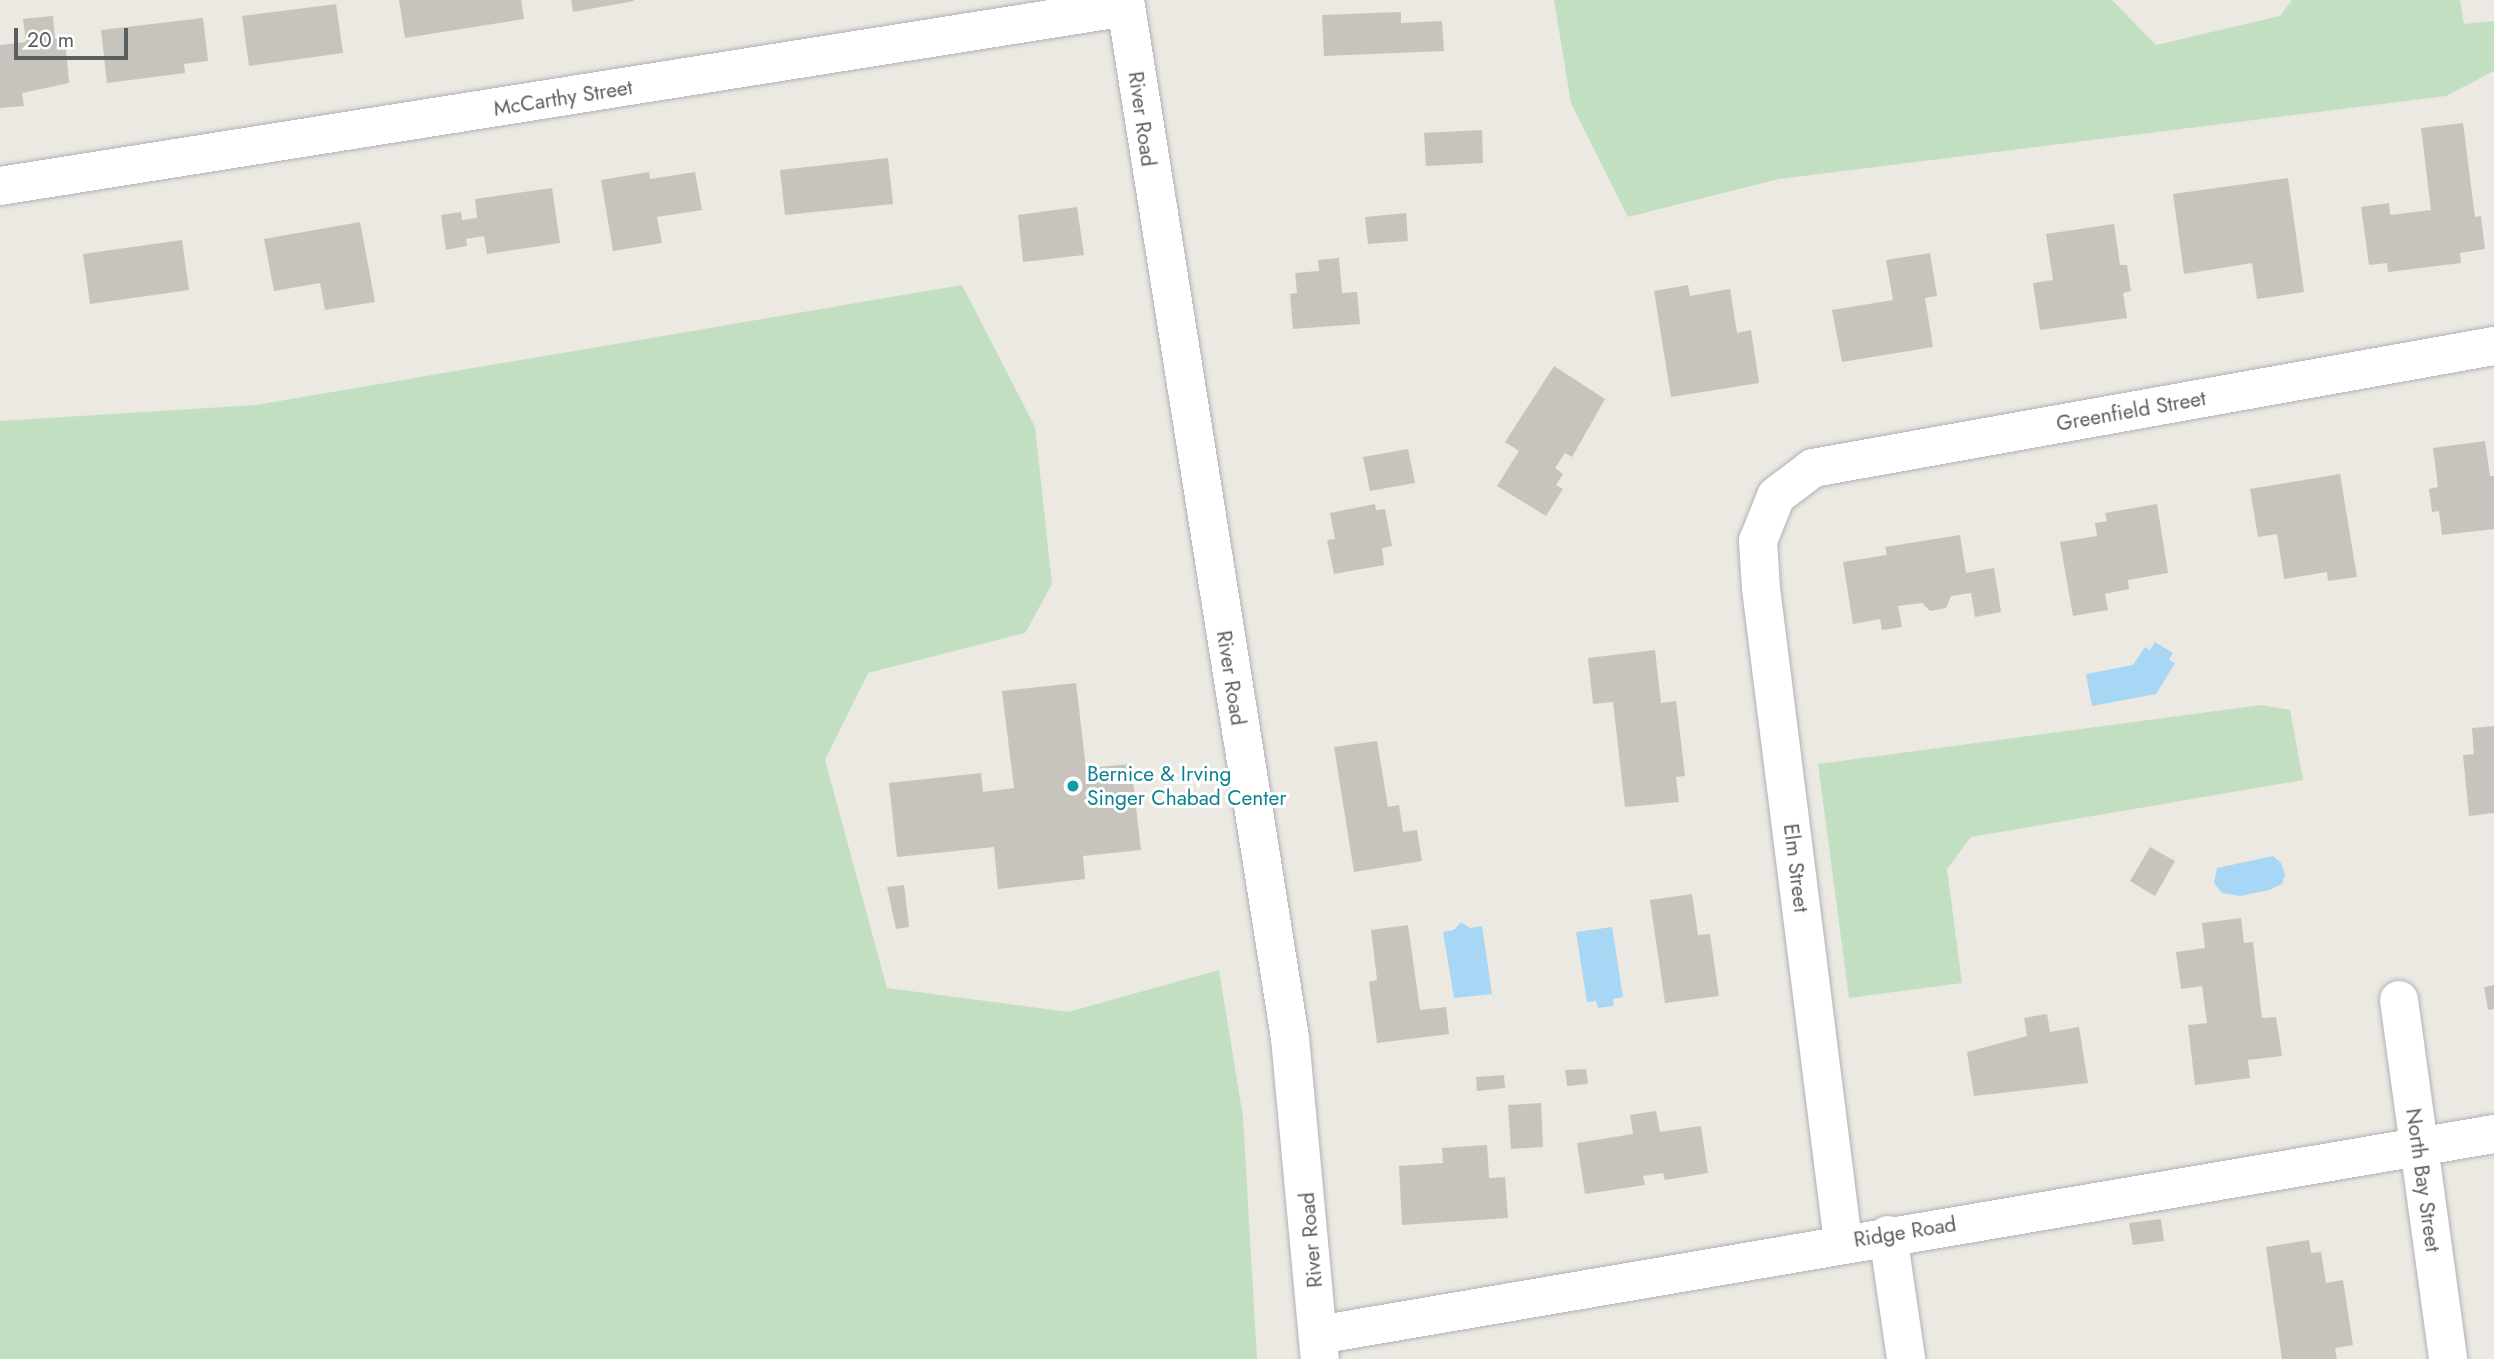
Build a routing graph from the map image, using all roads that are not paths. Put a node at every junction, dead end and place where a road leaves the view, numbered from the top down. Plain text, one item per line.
1 (1125, 4) edge
2 (0, 186) edge
3 (2494, 346) edge
4 (1776, 495) joint
5 (2399, 1000) dead end
6 (2494, 1134) edge
7 (2418, 1147) junction
8 (1888, 1235) junction
9 (1843, 1242) junction
10 (1319, 1347) edge
11 (1906, 1359) edge
12 (2448, 1359) edge

1 - 2 street, McCarthy Street
1 - 10 street, River Road
3 - 4 street, Greenfield Street
4 - 9 street, Elm Street
5 - 7 street, North Bay Street
6 - 7 street, Ridge Road
7 - 8 street, Ridge Road
7 - 12 street, North Bay Street
8 - 9 street, Ridge Road
8 - 11 street
9 - 10 street, Ridge Road

